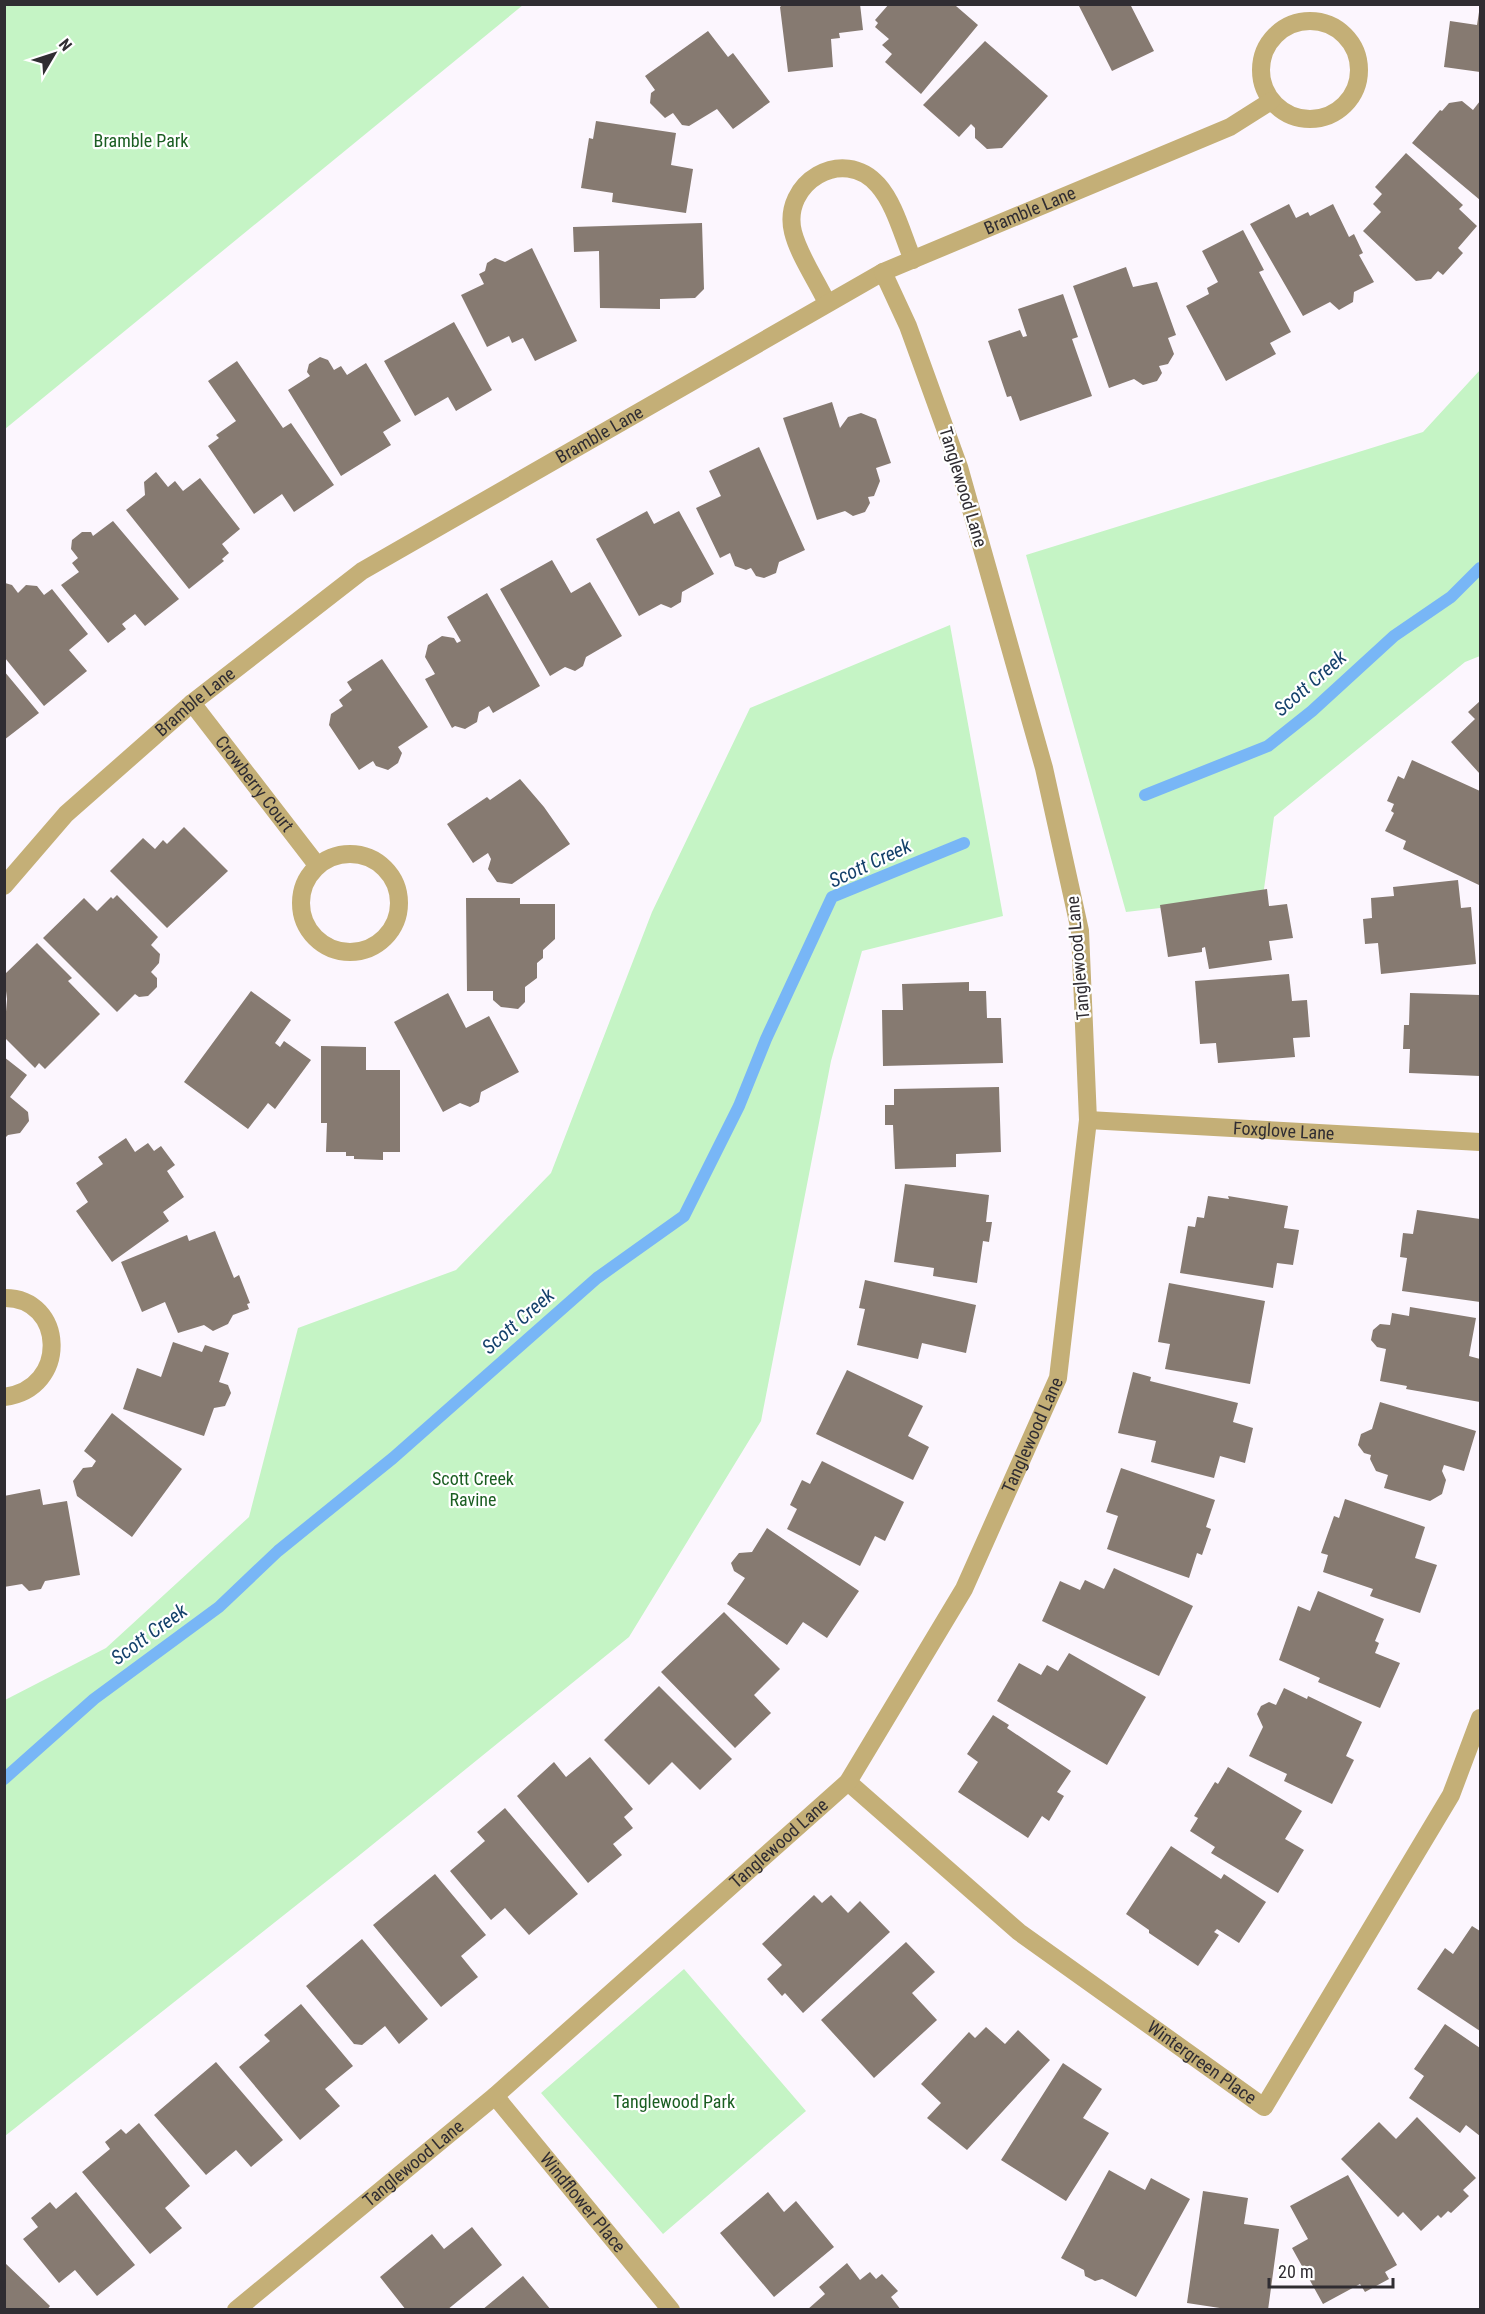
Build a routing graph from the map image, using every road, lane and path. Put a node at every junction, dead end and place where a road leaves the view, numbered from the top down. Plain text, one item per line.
1 (1271, 101) junction
2 (913, 260) junction
3 (883, 273) junction
4 (827, 303) junction
5 (192, 703) junction
6 (318, 865) junction
7 (4, 886) edge
8 (1088, 1120) junction
9 (1480, 1142) edge
10 (4, 1298) edge
11 (4, 1396) edge
12 (1480, 1718) edge
13 (848, 1782) junction
14 (495, 2096) junction
15 (236, 2310) edge
16 (671, 2310) edge

1 - 1 street
1 - 2 street, Bramble Lane
2 - 3 street, Bramble Lane
2 - 4 street
3 - 4 street, Bramble Lane
3 - 8 street, Tanglewood Lane
4 - 5 street, Bramble Lane
5 - 6 street, Crowberry Court
5 - 7 street, Bramble Lane
6 - 6 street
8 - 9 street, Foxglove Lane
8 - 13 street, Tanglewood Lane
10 - 11 street
12 - 13 street, Wintergreen Place
13 - 14 street, Tanglewood Lane
14 - 15 street, Tanglewood Lane
14 - 16 street, Windflower Place

